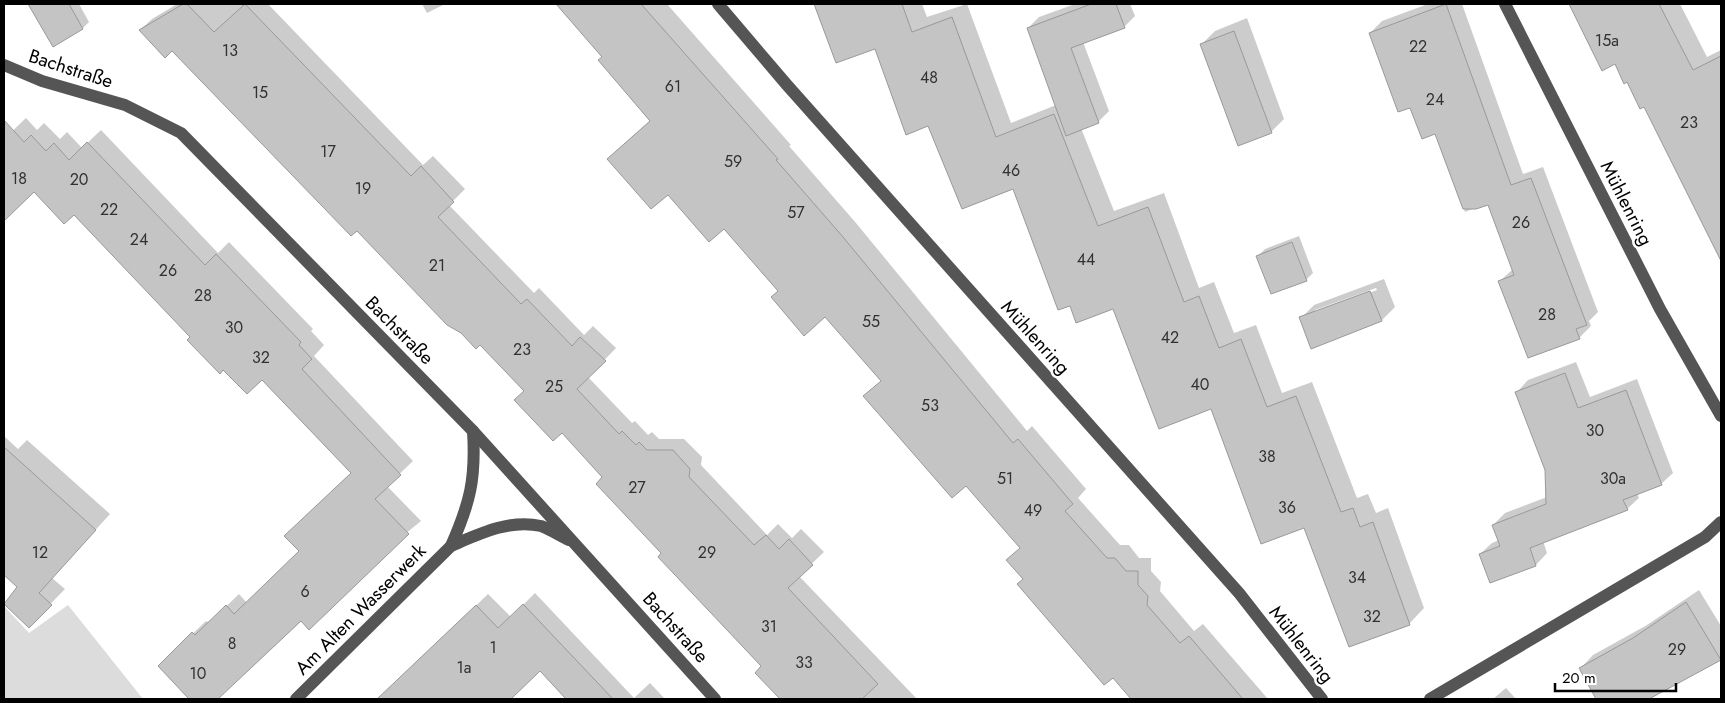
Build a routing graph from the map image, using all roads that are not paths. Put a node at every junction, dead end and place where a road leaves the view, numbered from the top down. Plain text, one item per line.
1 (718, 4) edge
2 (1505, 4) edge
3 (4, 65) edge
4 (1721, 416) edge
5 (473, 431) junction
6 (1721, 522) edge
7 (576, 544) junction
8 (451, 546) junction
9 (296, 699) edge
10 (715, 699) edge
11 (1322, 699) edge
12 (1430, 699) edge

1 - 11 street, Mühlenring
2 - 4 street, Mühlenring
3 - 5 street, Bachstraße
5 - 7 street, Bachstraße
5 - 8 street, Am Alten Wasserwerk
6 - 12 street
7 - 8 street, Am Alten Wasserwerk
7 - 10 street, Bachstraße
8 - 9 street, Am Alten Wasserwerk

